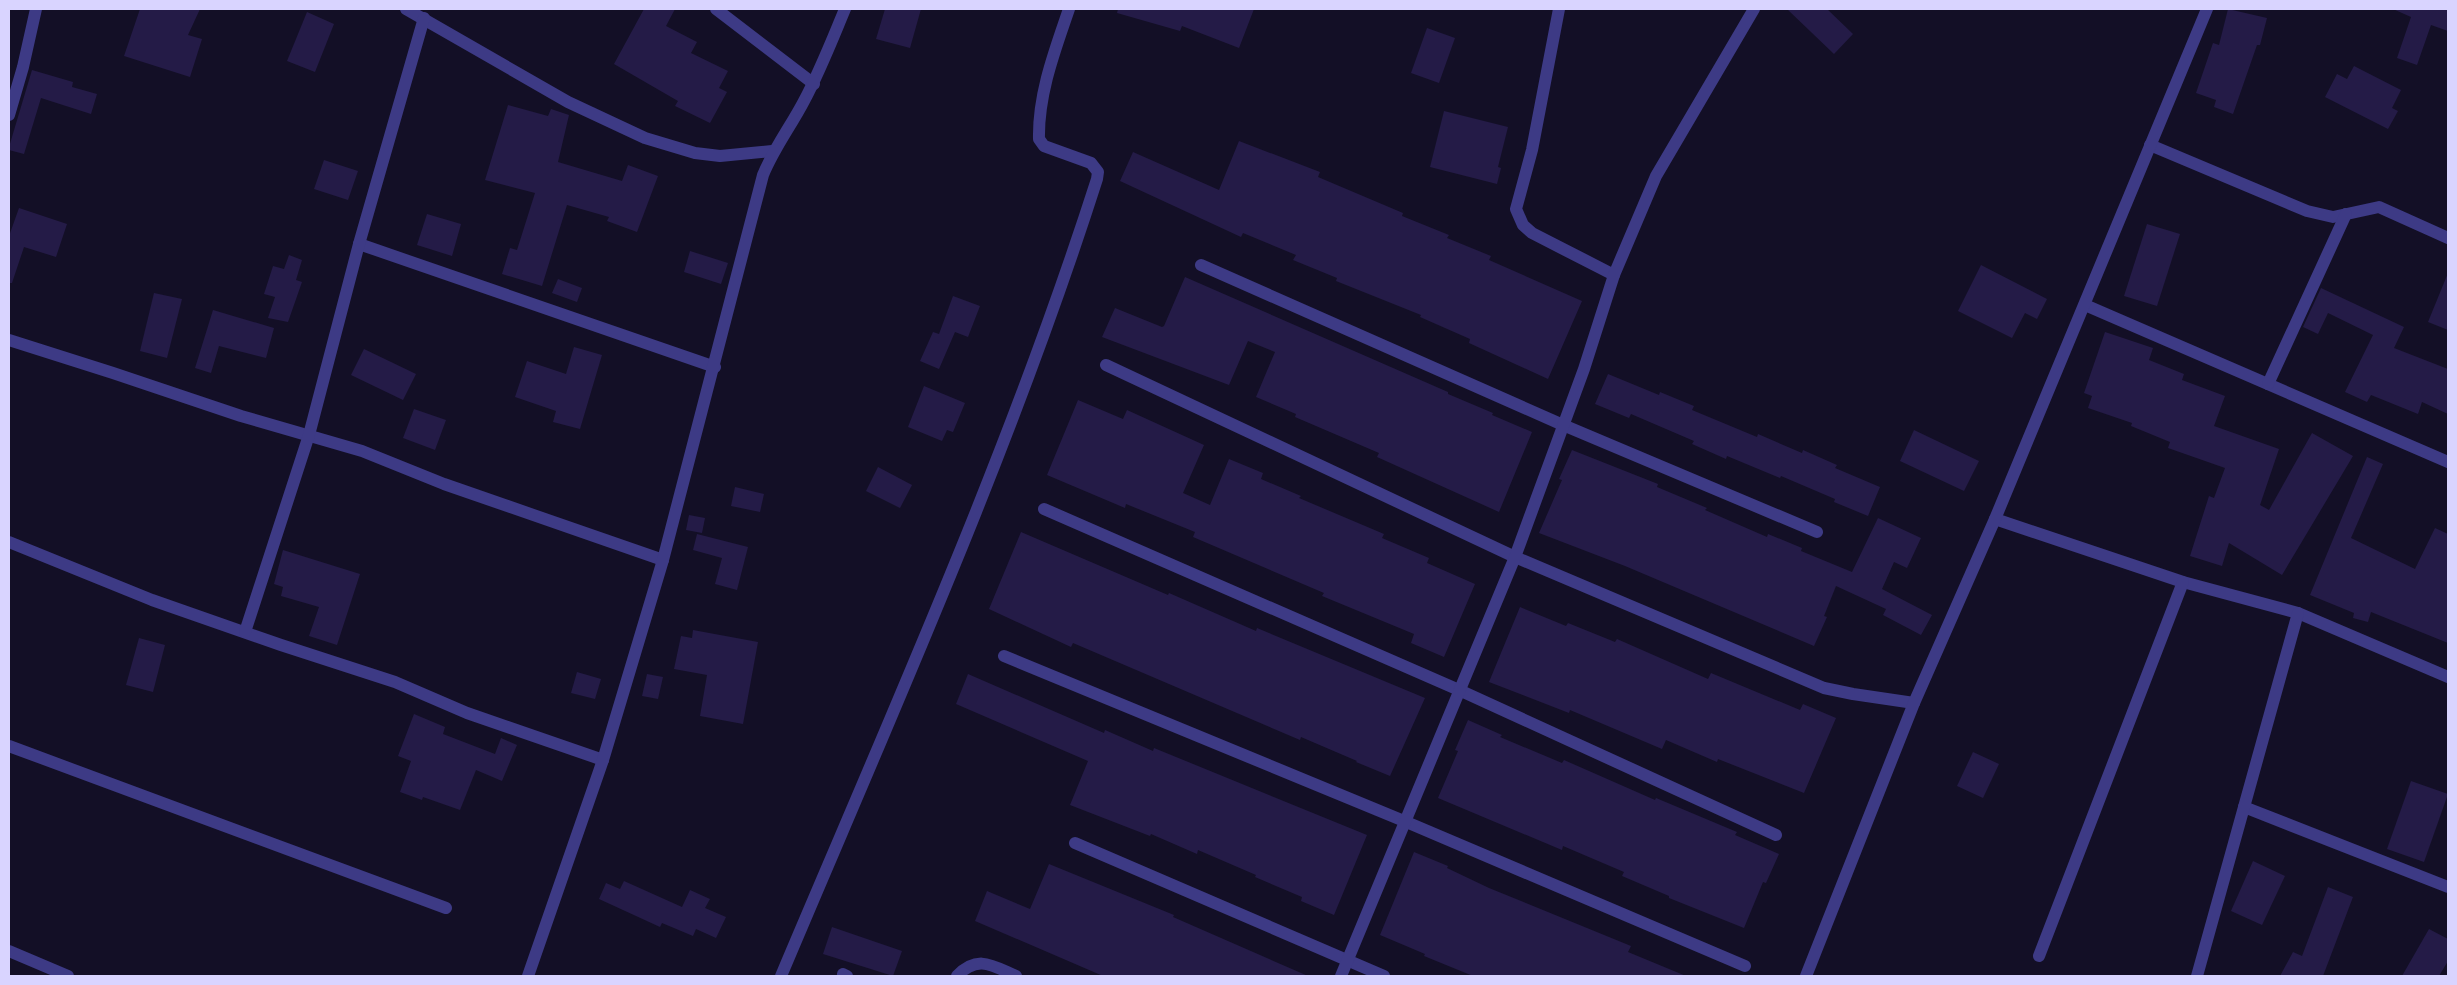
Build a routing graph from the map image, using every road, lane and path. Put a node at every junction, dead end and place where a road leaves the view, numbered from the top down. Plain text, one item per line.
1 (36, 9) edge
2 (406, 9) edge
3 (716, 9) edge
4 (845, 9) edge
5 (1069, 9) edge
6 (1559, 9) edge
7 (1754, 9) edge
8 (2207, 9) edge
9 (424, 18) junction
10 (814, 84) junction
11 (9, 115) edge
12 (2150, 145) junction
13 (772, 152) junction
14 (2346, 214) junction
15 (2448, 238) edge
16 (359, 244) junction
17 (1202, 265) dead end
18 (1614, 275) junction
19 (2085, 306) junction
20 (9, 340) edge
21 (1106, 365) dead end
22 (715, 367) junction
23 (2268, 384) junction
24 (1563, 425) junction
25 (309, 435) junction
26 (2448, 462) edge
27 (1044, 509) dead end
28 (1995, 519) junction
29 (1817, 532) dead end
30 (9, 542) edge
31 (1515, 557) junction
32 (664, 560) junction
33 (2183, 582) junction
34 (2298, 613) junction
35 (245, 632) junction
36 (1004, 656) dead end
37 (2448, 677) edge
38 (1459, 690) junction
39 (1914, 703) junction
40 (9, 746) edge
41 (604, 760) junction
42 (2244, 807) junction
43 (1404, 821) junction
44 (1776, 835) dead end
45 (1075, 843) dead end
46 (2448, 887) edge
47 (446, 908) dead end
48 (9, 951) edge
49 (2039, 956) dead end
50 (1348, 961) junction
51 (1745, 966) dead end
52 (68, 976) edge
53 (528, 976) edge
54 (781, 976) edge
55 (958, 976) edge
56 (1016, 976) edge
57 (1342, 976) edge
58 (1384, 976) edge
59 (1806, 976) edge
60 (2197, 976) edge

1 - 11 street
2 - 9 street
3 - 10 street
4 - 10 street
5 - 54 street
6 - 18 street
7 - 18 street
8 - 12 street
9 - 13 street
9 - 16 street
10 - 13 street
12 - 14 street
12 - 19 street
13 - 22 street
14 - 15 street
14 - 23 street
16 - 22 street
16 - 25 street
17 - 24 street
18 - 24 street
19 - 23 street
19 - 28 street
20 - 25 street
21 - 31 street
22 - 32 street
23 - 26 street
24 - 29 street
24 - 31 street
25 - 32 street
25 - 35 street
27 - 38 street
28 - 33 street
28 - 39 street
30 - 35 street
31 - 38 street
31 - 39 street
32 - 41 street
33 - 34 street
33 - 49 street
34 - 37 street
34 - 42 street
35 - 41 street
36 - 43 street
38 - 43 street
38 - 44 street
39 - 59 street
40 - 47 street
41 - 53 street
42 - 46 street
42 - 60 street
43 - 50 street
43 - 51 street
45 - 50 street
48 - 52 street
50 - 57 street
50 - 58 street
55 - 56 street

